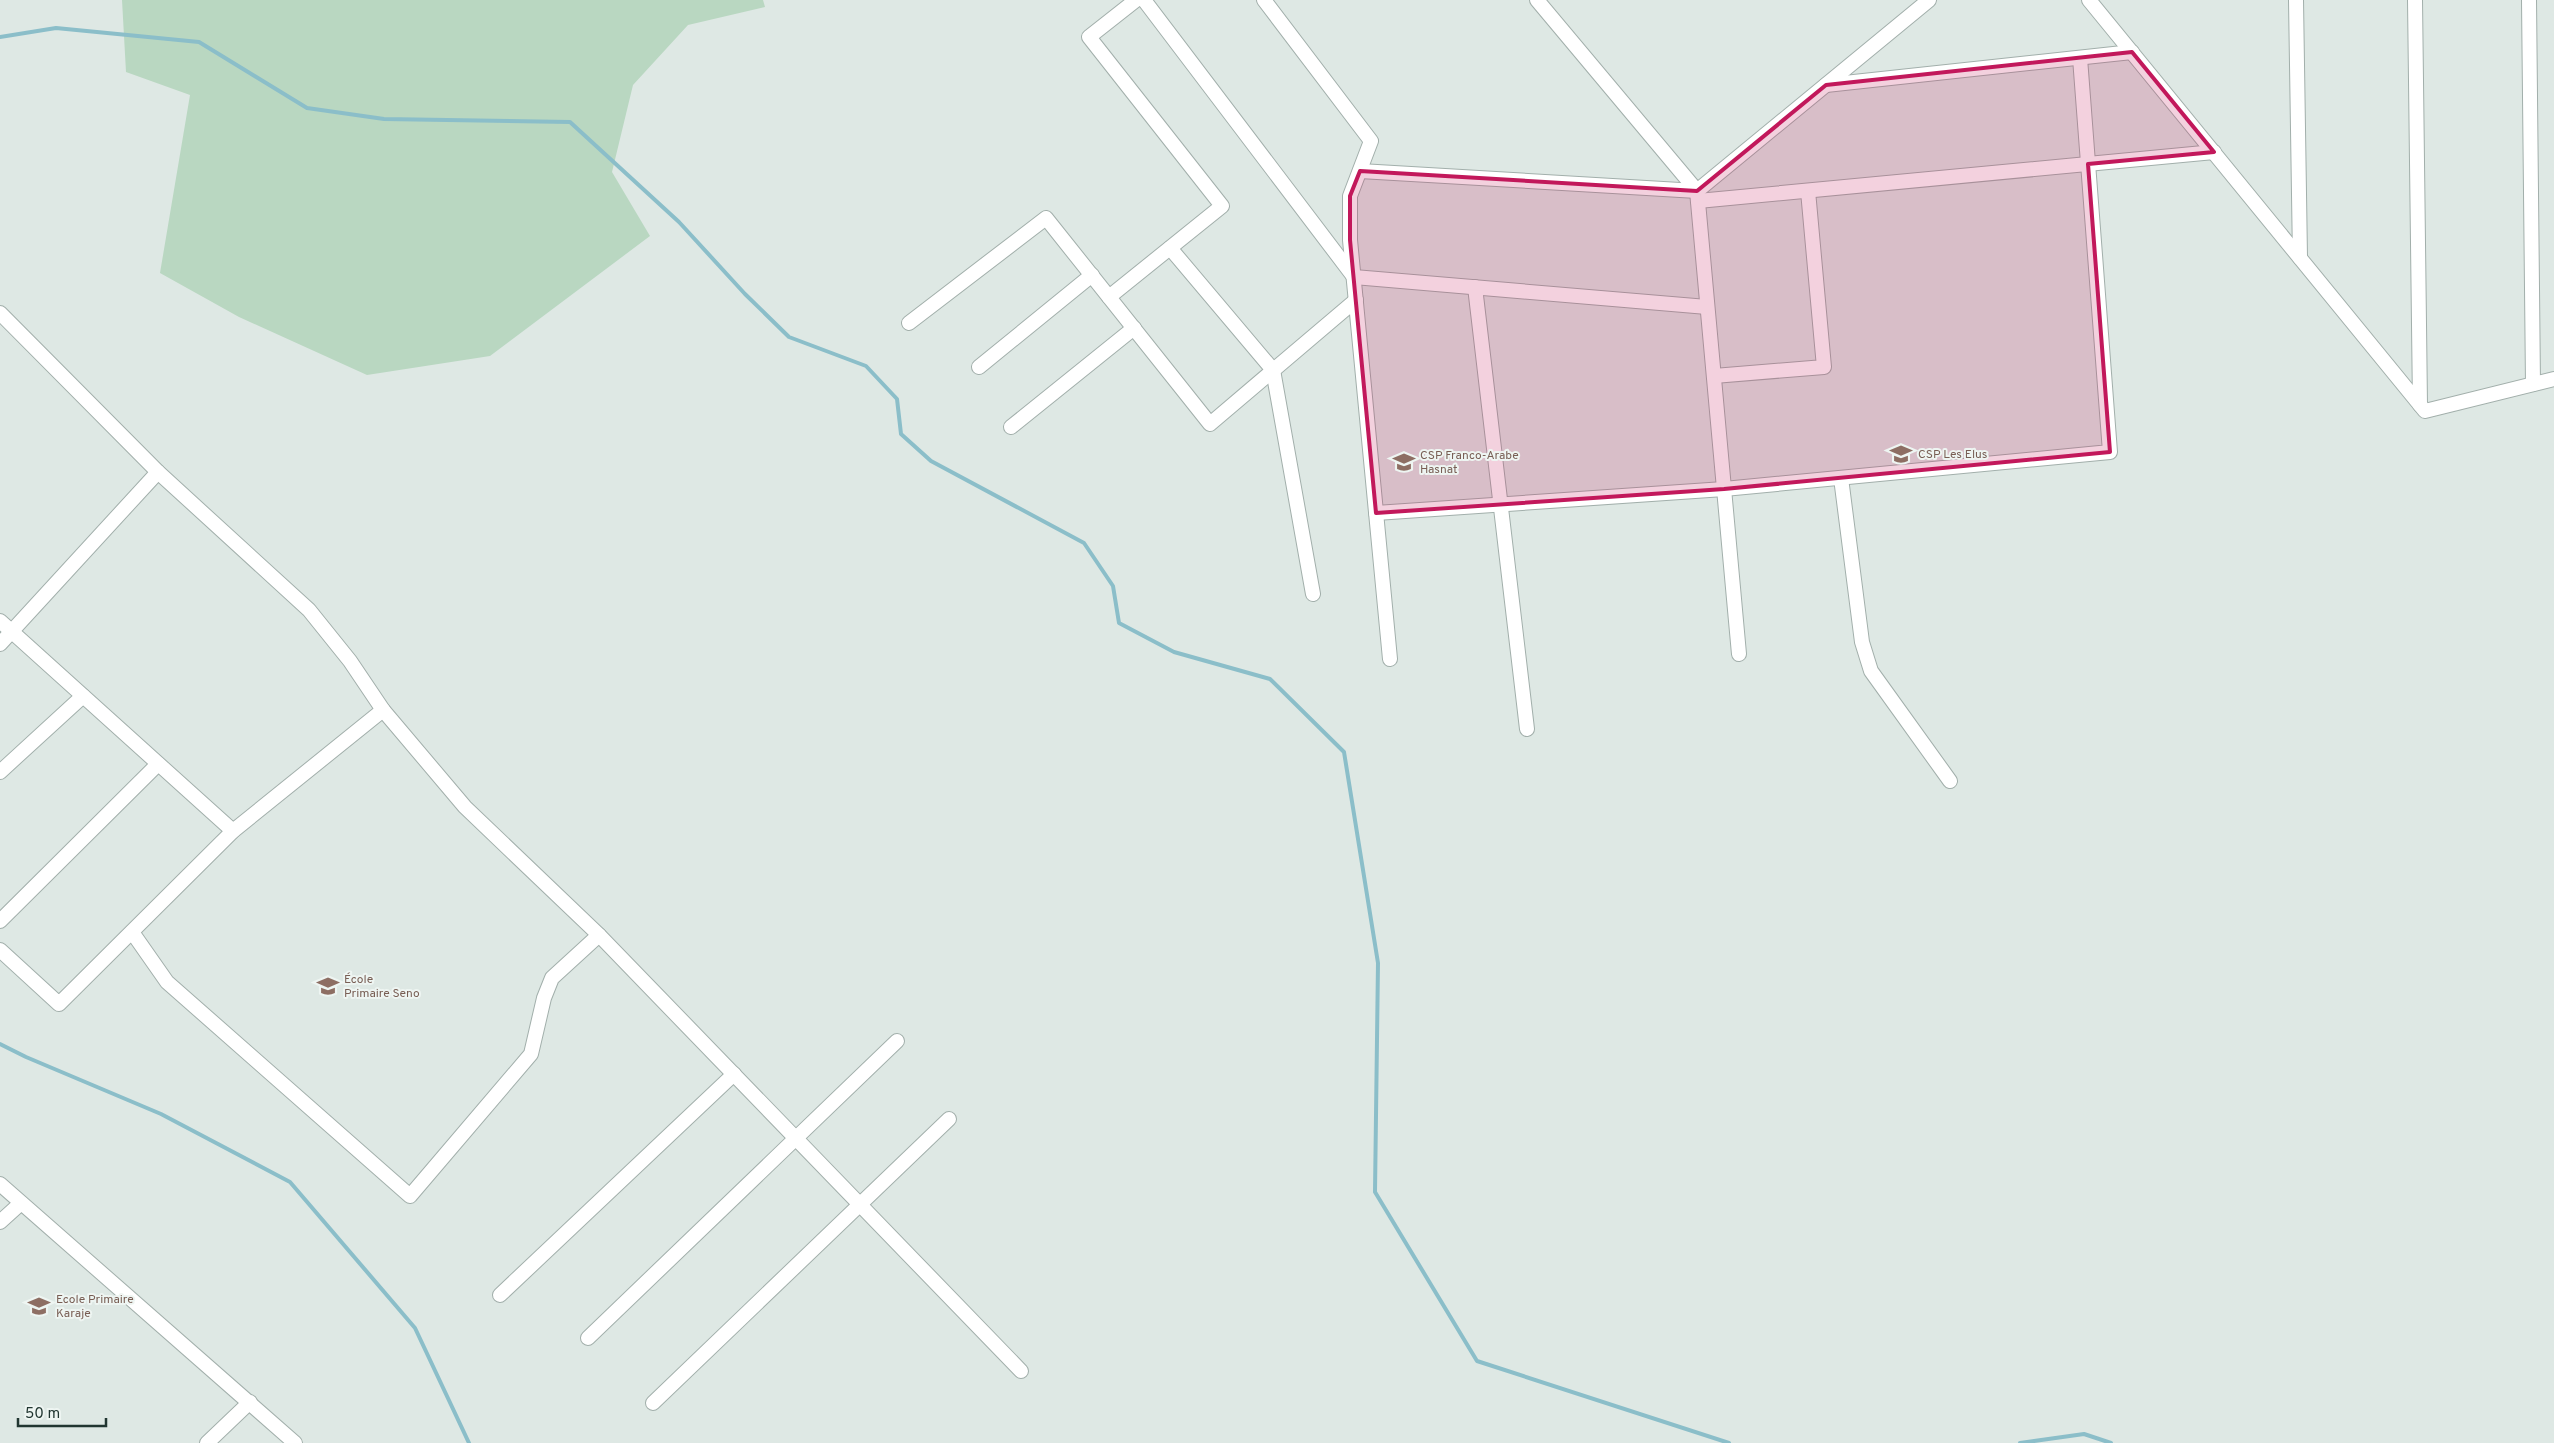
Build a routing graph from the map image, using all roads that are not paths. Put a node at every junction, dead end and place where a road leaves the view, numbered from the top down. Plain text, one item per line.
1 (1136, 0) edge
2 (1144, 0) edge
3 (1264, 0) edge
4 (1537, 0) edge
5 (1929, 0) edge
6 (2296, 0) edge
7 (2415, 0) edge
8 (2529, 0) edge
9 (2092, 1) edge
10 (2132, 52) junction
11 (2080, 58) junction
12 (1826, 85) junction
13 (2214, 152) junction
14 (2088, 164) junction
15 (1360, 171) junction
16 (1808, 191) junction
17 (1697, 196) junction
18 (1170, 248) junction
19 (2300, 258) junction
20 (1092, 275) junction
21 (1354, 277) junction
22 (1475, 287) junction
23 (1109, 297) junction
24 (1356, 300) junction
25 (1707, 307) junction
26 (0, 313) edge
27 (909, 323) dead end
28 (1134, 328) junction
29 (979, 366) dead end
30 (1273, 370) junction
31 (1714, 376) junction
32 (2554, 379) edge
33 (2533, 384) junction
34 (2420, 405) junction
35 (1011, 427) dead end
36 (158, 472) junction
37 (1841, 478) junction
38 (1724, 490) junction
39 (1502, 504) junction
40 (1376, 513) junction
41 (1313, 594) dead end
42 (0, 621) edge
43 (11, 632) junction
44 (0, 644) edge
45 (1739, 654) dead end
46 (1390, 659) dead end
47 (83, 696) junction
48 (382, 710) junction
49 (1527, 729) dead end
50 (158, 764) junction
51 (0, 772) edge
52 (1950, 781) dead end
53 (233, 831) junction
54 (0, 921) edge
55 (132, 932) junction
56 (600, 935) junction
57 (0, 950) edge
58 (897, 1041) dead end
59 (734, 1074) junction
60 (949, 1119) dead end
61 (796, 1138) junction
62 (0, 1184) edge
63 (21, 1203) junction
64 (860, 1204) junction
65 (0, 1222) edge
66 (500, 1295) dead end
67 (588, 1338) dead end
68 (1021, 1371) dead end
69 (250, 1402) junction
70 (653, 1403) dead end
71 (207, 1443) edge
72 (295, 1443) edge

1 - 18 street
2 - 21 street
3 - 15 street
4 - 17 street
5 - 12 street
6 - 19 street
7 - 34 street
8 - 33 street
9 - 10 street
10 - 11 street
10 - 13 street
11 - 12 street
11 - 14 street
12 - 17 street
13 - 14 street
13 - 19 street
14 - 16 street
14 - 37 street
15 - 17 street
15 - 21 street
16 - 17 street
16 - 31 street
17 - 25 street
18 - 23 street
18 - 30 street
19 - 34 street
20 - 23 street
20 - 27 street
20 - 29 street
21 - 22 street
21 - 24 street
22 - 25 street
22 - 39 street
23 - 28 street
24 - 30 street
24 - 40 street
25 - 31 street
26 - 36 street
28 - 30 street
28 - 35 street
30 - 41 street
31 - 38 street
32 - 33 street
33 - 34 street
36 - 43 street
36 - 48 street
37 - 38 street
37 - 52 street
38 - 39 street
38 - 45 street
39 - 40 street
39 - 49 street
40 - 46 street
42 - 43 street
43 - 44 street
43 - 47 street
47 - 50 street
47 - 51 street
48 - 53 street
48 - 56 street
50 - 53 street
50 - 54 street
53 - 55 street
55 - 56 street
55 - 57 street
56 - 59 street
58 - 61 street
59 - 61 street
59 - 66 street
60 - 64 street
61 - 64 street
61 - 67 street
62 - 63 street
63 - 65 street
63 - 69 street
64 - 68 street
64 - 70 street
69 - 71 street
69 - 72 street

